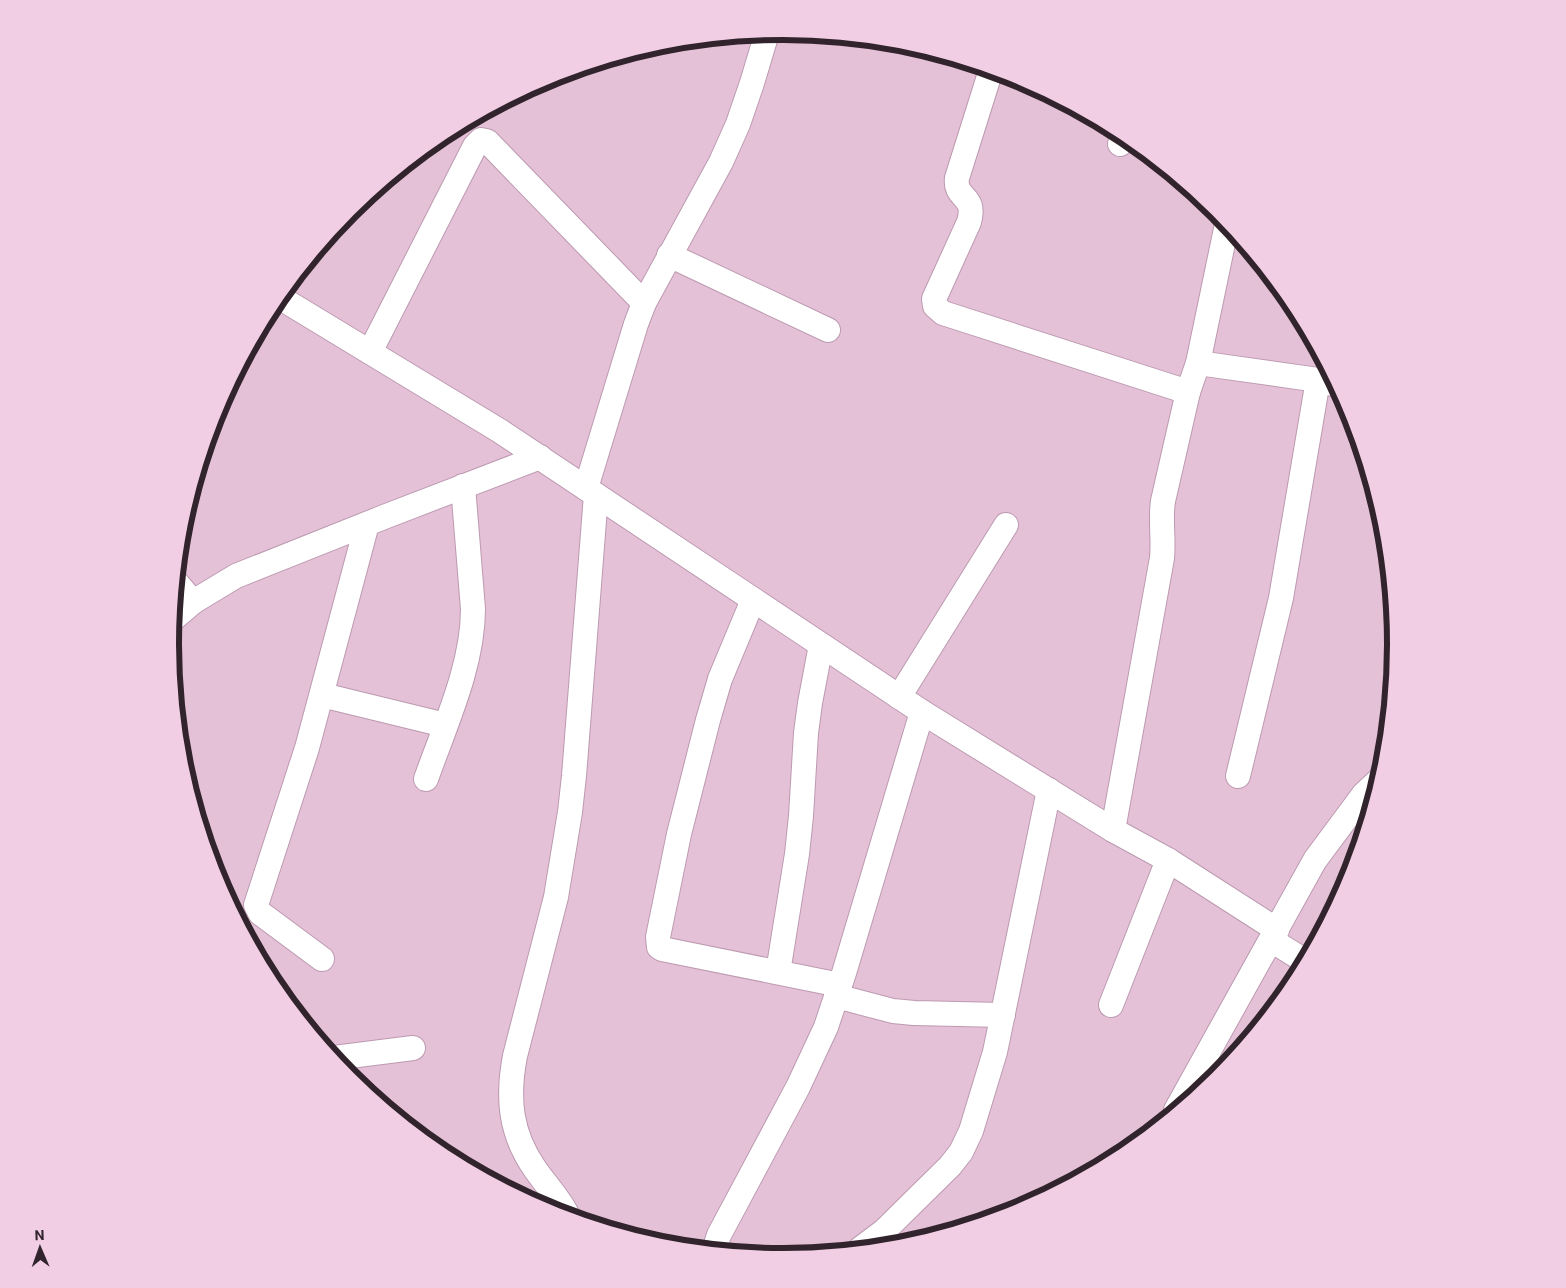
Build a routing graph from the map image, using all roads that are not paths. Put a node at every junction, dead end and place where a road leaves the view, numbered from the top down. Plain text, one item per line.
1 (765, 40) edge
2 (989, 77) edge
3 (1225, 233) edge
4 (669, 255) junction
5 (286, 301) edge
6 (644, 302) junction
7 (828, 330) dead end
8 (370, 352) junction
9 (1198, 363) junction
10 (1327, 382) edge
11 (1188, 392) junction
12 (540, 457) junction
13 (463, 486) junction
14 (591, 492) junction
15 (367, 524) junction
16 (1006, 525) dead end
17 (182, 589) edge
18 (753, 600) junction
19 (193, 602) junction
20 (180, 613) edge
21 (821, 645) junction
22 (322, 694) junction
23 (899, 697) junction
24 (922, 712) junction
25 (445, 725) junction
26 (1238, 776) dead end
27 (426, 780) dead end
28 (1049, 790) junction
29 (1368, 790) edge
30 (1113, 830) junction
31 (1168, 860) junction
32 (1274, 935) junction
33 (1300, 956) edge
34 (322, 959) dead end
35 (778, 972) junction
36 (838, 990) junction
37 (1111, 1005) dead end
38 (1002, 1015) junction
39 (413, 1048) dead end
40 (343, 1057) edge
41 (1185, 1095) edge
42 (563, 1206) edge
43 (872, 1241) edge
44 (716, 1244) edge

1 - 4 street
2 - 11 street
3 - 9 street
4 - 6 street
4 - 7 street
5 - 8 street
6 - 8 street
6 - 14 street
8 - 12 street
9 - 10 street
9 - 11 street
10 - 26 street
11 - 30 street
12 - 13 street
12 - 14 street
13 - 15 street
13 - 25 street
14 - 18 street
14 - 42 street
15 - 19 street
15 - 22 street
16 - 23 street
17 - 19 street
18 - 21 street
18 - 35 street
19 - 20 street
21 - 23 street
21 - 35 street
22 - 25 street
22 - 34 street
23 - 24 street
24 - 28 street
24 - 36 street
25 - 27 street
28 - 30 street
28 - 38 street
29 - 32 street
30 - 31 street
31 - 32 street
31 - 37 street
32 - 33 street
32 - 41 street
35 - 36 street
36 - 38 street
36 - 44 street
38 - 43 street
39 - 40 street

